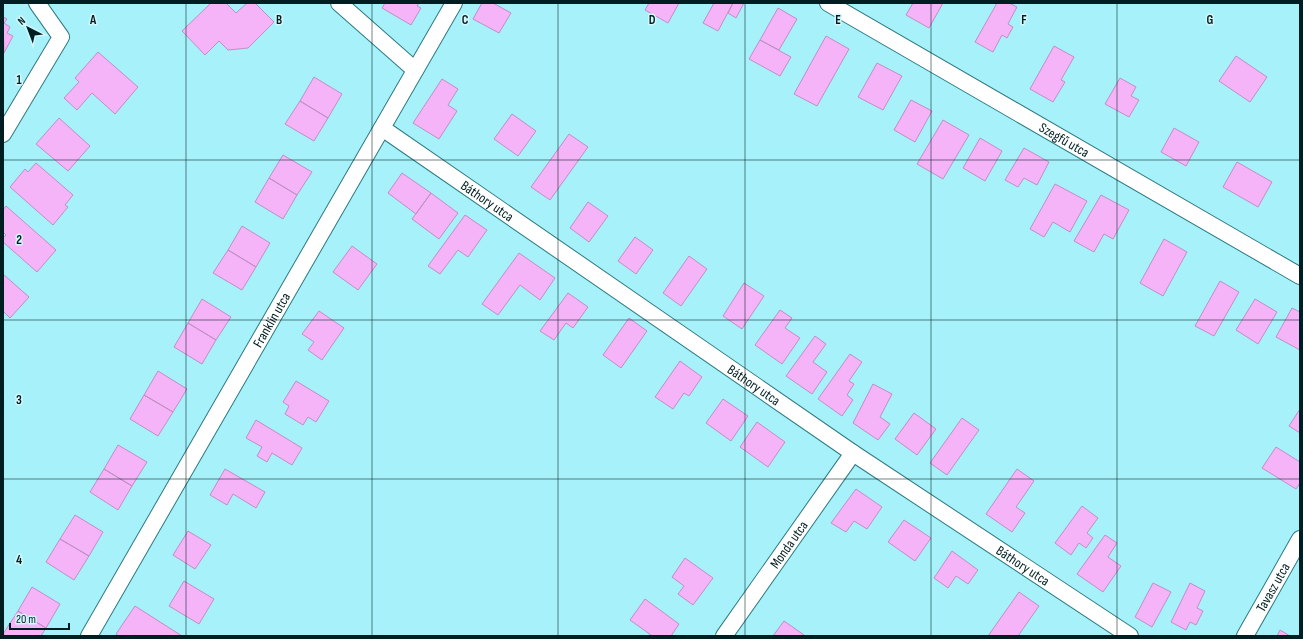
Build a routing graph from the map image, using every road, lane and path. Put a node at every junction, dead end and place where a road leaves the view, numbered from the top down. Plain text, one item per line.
1 (37, 3) edge
2 (339, 3) edge
3 (454, 3) edge
4 (828, 3) edge
5 (416, 70) junction
6 (382, 128) junction
7 (3, 134) edge
8 (1300, 276) edge
9 (853, 453) junction
10 (1300, 539) edge
11 (89, 636) edge
12 (724, 636) edge
13 (1130, 636) edge
14 (1245, 636) edge

1 - 7 street
2 - 5 street
3 - 5 street, Franklin utca
4 - 8 street, Szegfű utca
5 - 6 street, Franklin utca
6 - 9 street, Báthory utca
6 - 11 street, Franklin utca
9 - 12 street, Monda utca
9 - 13 street, Báthory utca
10 - 14 street, Tavasz utca

